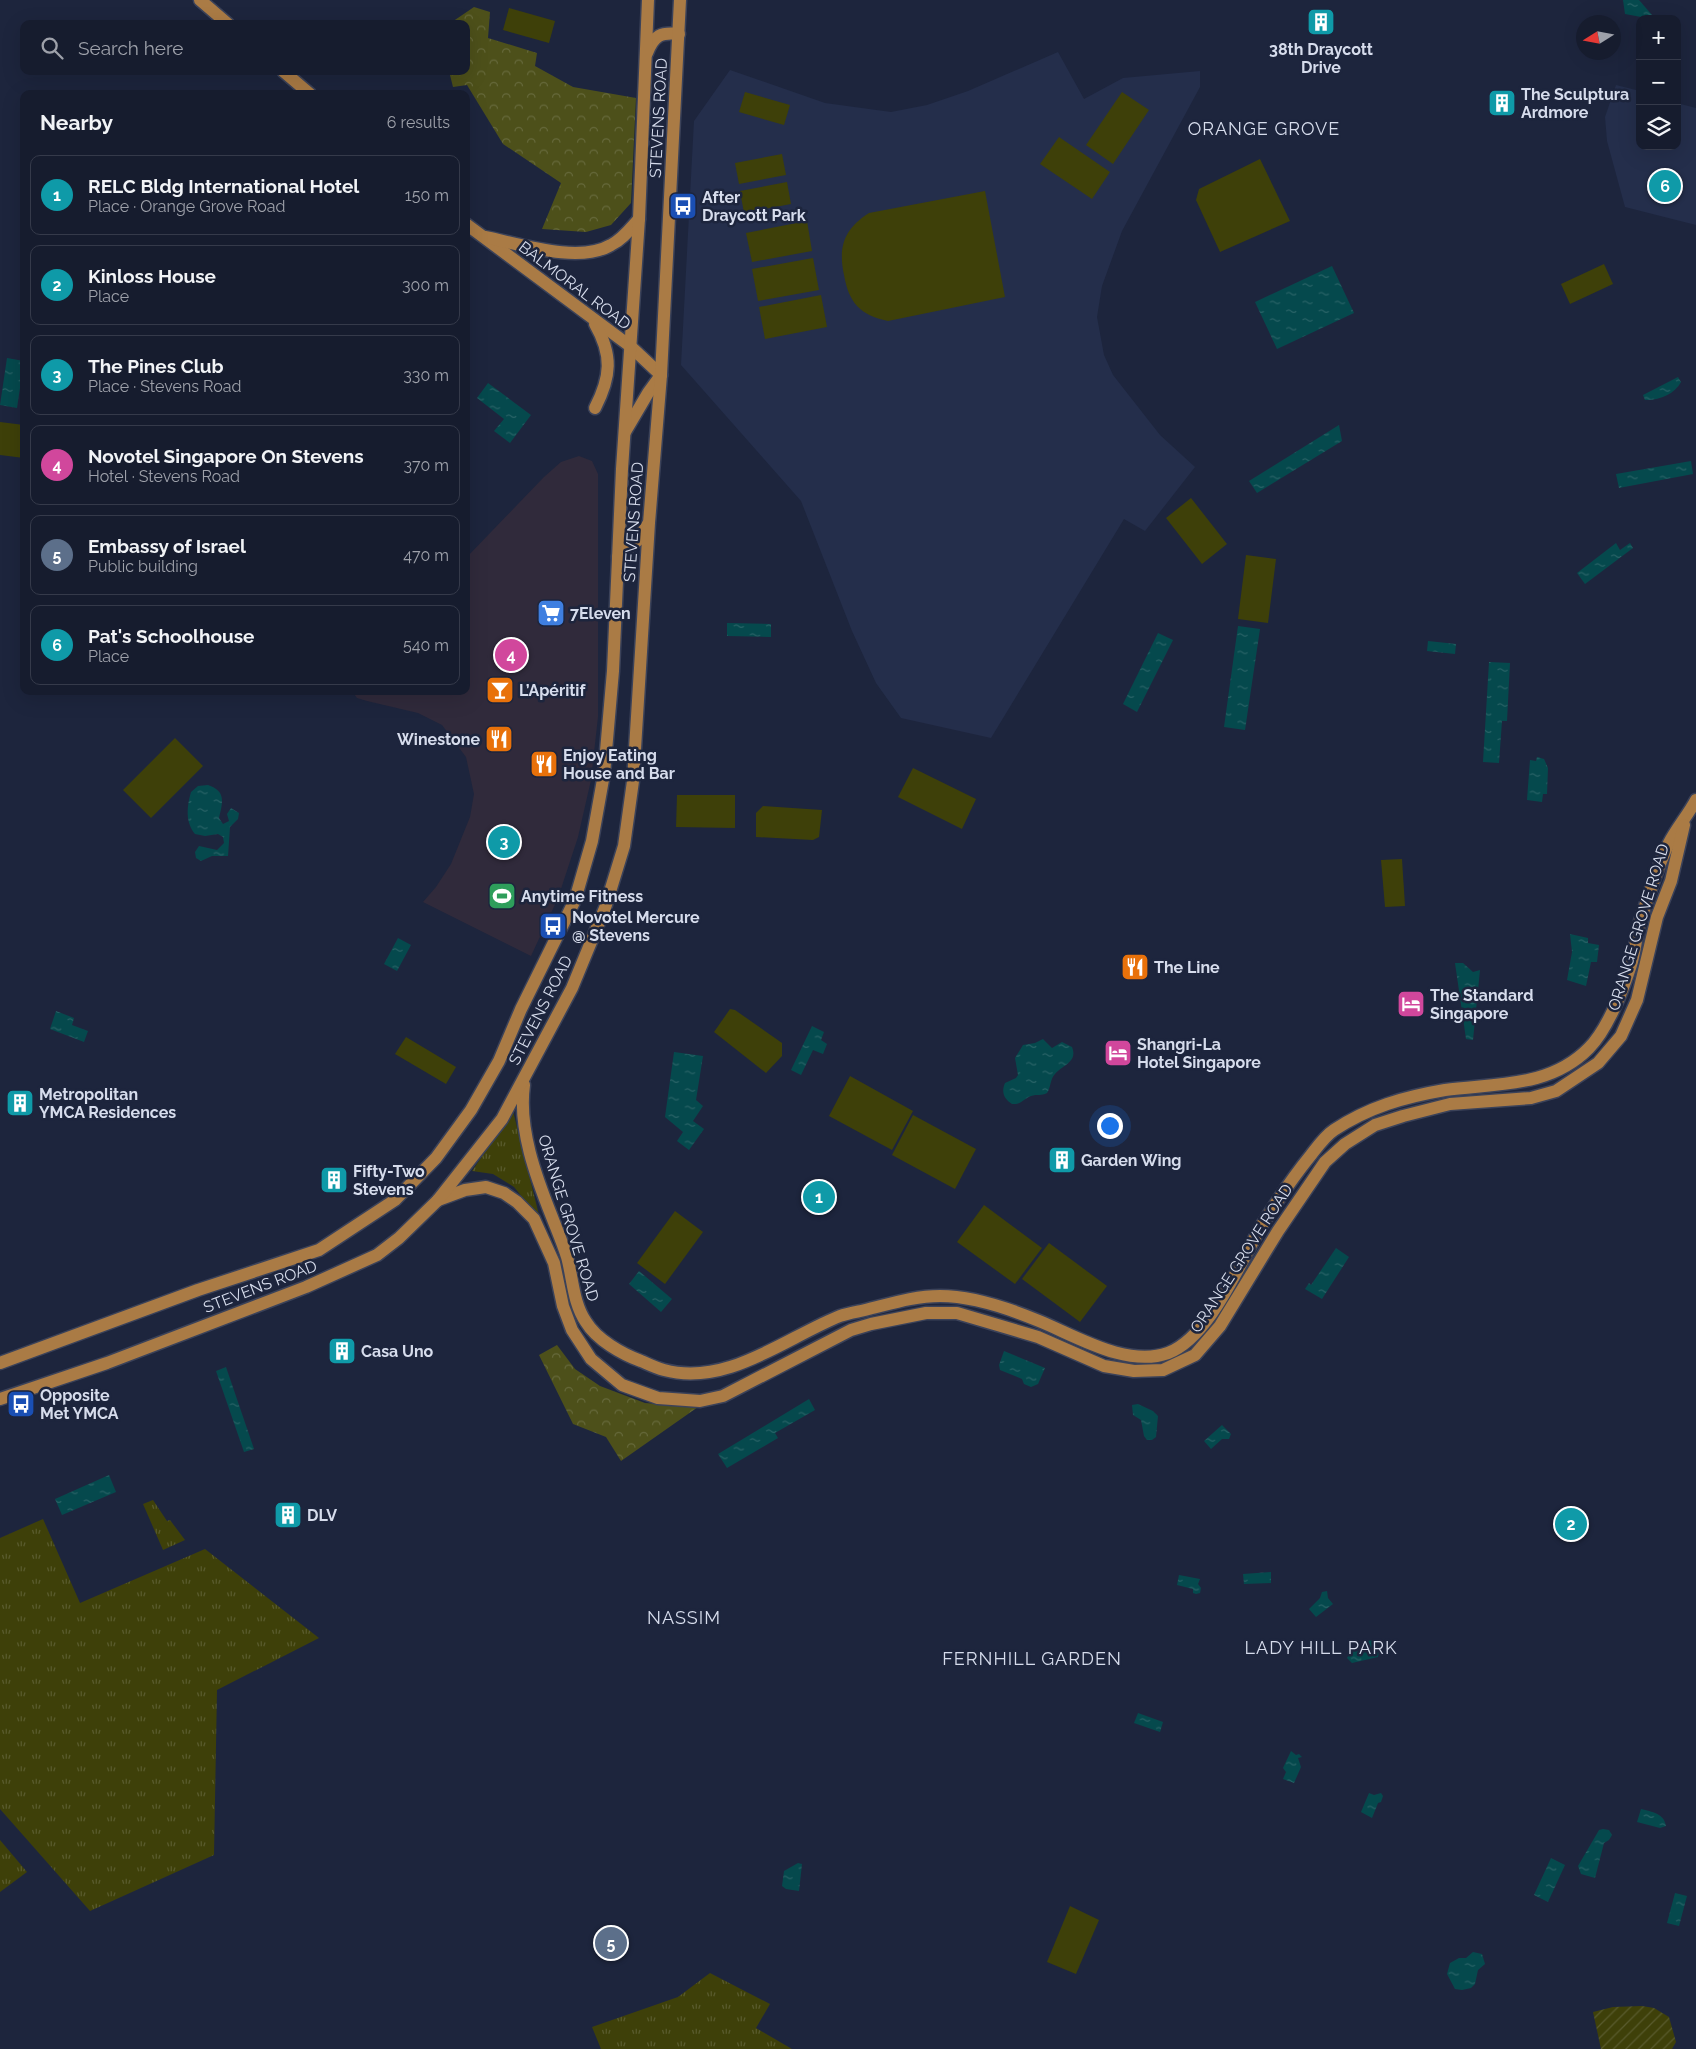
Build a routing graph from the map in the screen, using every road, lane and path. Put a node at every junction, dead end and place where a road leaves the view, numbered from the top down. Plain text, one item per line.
1 (200, 0) edge
2 (648, 0) edge
3 (680, 0) edge
4 (223, 20) edge
5 (679, 34) junction
6 (646, 58) junction
7 (288, 75) edge
8 (305, 90) edge
9 (639, 219) junction
10 (470, 227) edge
11 (481, 236) junction
12 (591, 318) junction
13 (630, 346) junction
14 (661, 375) junction
15 (596, 408) dead end
16 (624, 433) junction
17 (649, 523) junction
18 (618, 557) junction
19 (1696, 800) edge
20 (1685, 820) junction
21 (526, 1076) junction
22 (1505, 1085) junction
23 (1506, 1100) junction
24 (438, 1200) junction
25 (0, 1363) edge
26 (0, 1398) edge

1 - 4 street
2 - 6 street, STEVENS ROAD
3 - 5 street, STEVENS ROAD
5 - 6 street
5 - 14 street, STEVENS ROAD
6 - 9 street, STEVENS ROAD
7 - 8 street
9 - 11 street
9 - 13 street, STEVENS ROAD
10 - 11 street, BALMORAL ROAD
11 - 12 street, BALMORAL ROAD
12 - 13 street, BALMORAL ROAD
12 - 15 street
13 - 14 street, BALMORAL ROAD
13 - 16 street, STEVENS ROAD
14 - 16 street
14 - 17 street, STEVENS ROAD
16 - 18 street, STEVENS ROAD
17 - 18 street
17 - 21 street, STEVENS ROAD
18 - 25 street, STEVENS ROAD
19 - 20 street, ORANGE GROVE ROAD
20 - 22 street, ORANGE GROVE ROAD
20 - 23 street, ORANGE GROVE ROAD
21 - 22 street, ORANGE GROVE ROAD
21 - 24 street, STEVENS ROAD
22 - 23 street
23 - 24 street, ORANGE GROVE ROAD
24 - 26 street, STEVENS ROAD

